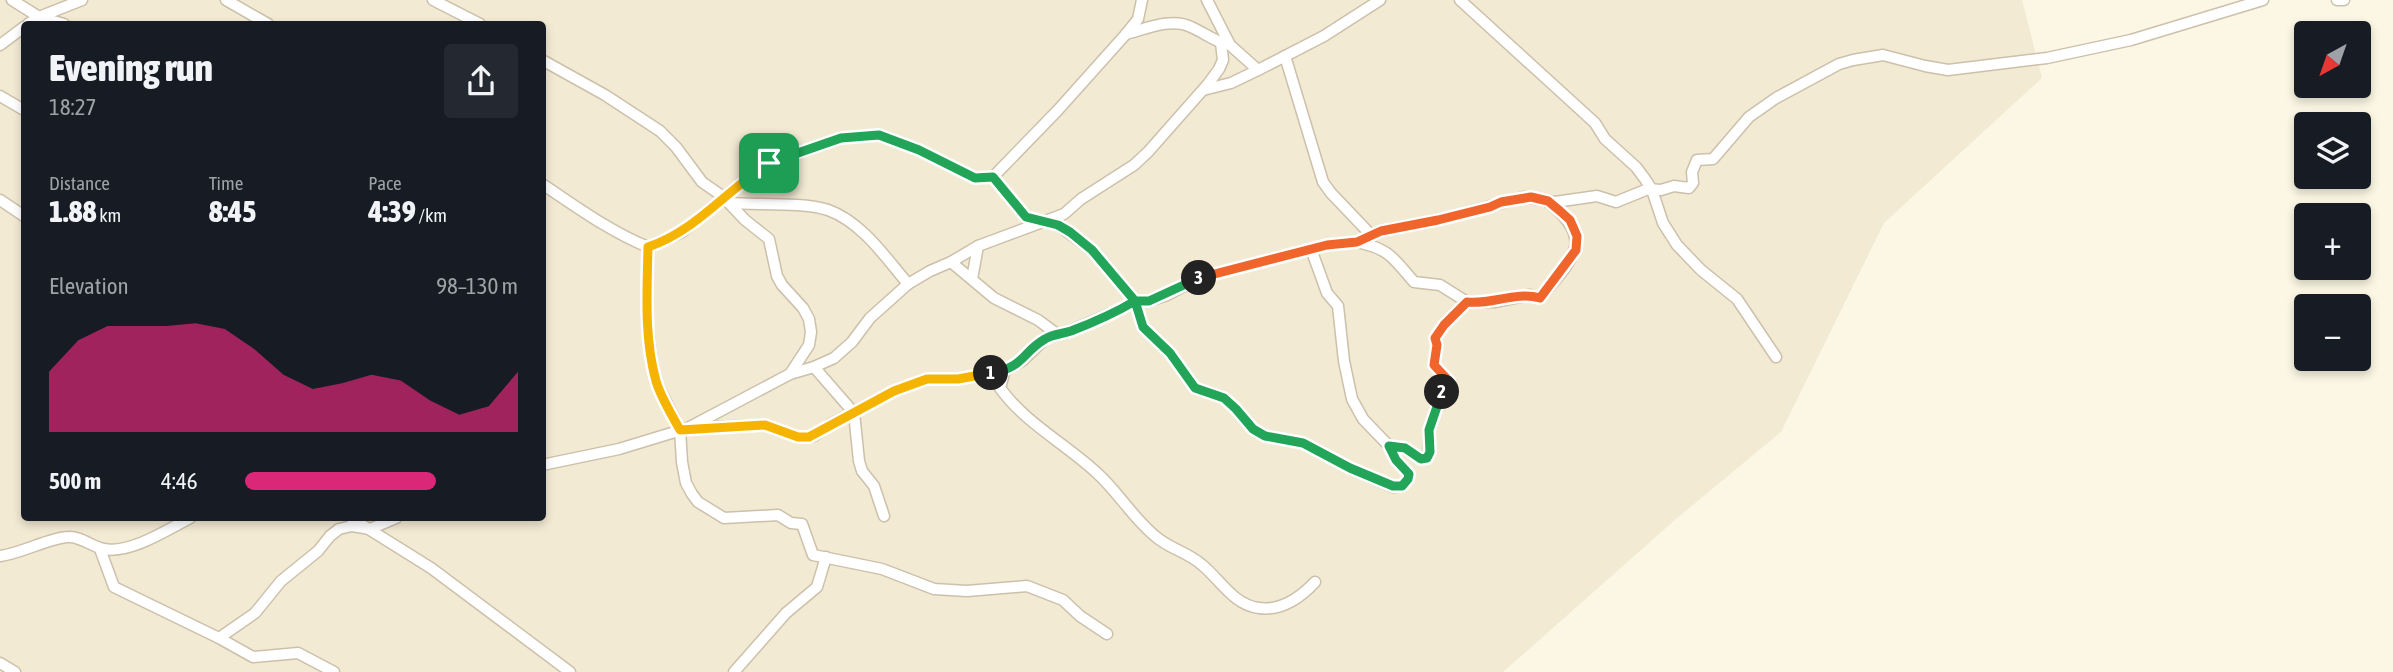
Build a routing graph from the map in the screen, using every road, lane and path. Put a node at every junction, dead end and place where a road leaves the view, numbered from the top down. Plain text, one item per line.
1 (12, 0) edge
2 (82, 0) edge
3 (226, 0) edge
4 (433, 0) edge
5 (1142, 0) edge
6 (1207, 0) edge
7 (1380, 0) edge
8 (1460, 0) edge
9 (2263, 0) edge
10 (2337, 0) edge
11 (2344, 0) edge
12 (39, 17) junction
13 (33, 21) edge
14 (53, 21) edge
15 (263, 21) edge
16 (474, 21) edge
17 (21, 30) edge
18 (1126, 34) junction
19 (1225, 44) junction
20 (0, 45) edge
21 (1285, 56) junction
22 (546, 62) edge
23 (1258, 70) junction
24 (1202, 90) junction
25 (0, 96) edge
26 (21, 108) edge
27 (993, 177) junction
28 (546, 187) edge
29 (1652, 190) junction
30 (0, 200) edge
31 (727, 200) junction
32 (1548, 201) junction
33 (21, 214) edge
34 (1040, 222) junction
35 (1372, 236) junction
36 (1357, 242) junction
37 (978, 246) junction
38 (648, 247) junction
39 (1311, 249) junction
40 (951, 262) junction
41 (972, 279) junction
42 (908, 284) junction
43 (1135, 301) junction
44 (1467, 302) junction
45 (1057, 334) junction
46 (1776, 357) dead end
47 (814, 367) junction
48 (1005, 370) junction
49 (790, 374) junction
50 (854, 413) junction
51 (684, 429) junction
52 (1389, 446) junction
53 (546, 464) edge
54 (884, 516) dead end
55 (183, 521) edge
56 (356, 521) edge
57 (389, 521) edge
58 (370, 529) junction
59 (100, 548) junction
60 (0, 556) edge
61 (827, 557) junction
62 (1315, 582) dead end
63 (1107, 634) dead end
64 (219, 638) junction
65 (0, 663) edge
66 (15, 672) edge
67 (334, 672) edge
68 (570, 672) edge
69 (734, 672) edge

1 - 12 street
2 - 12 street
3 - 15 street
4 - 16 street
5 - 18 street
6 - 19 street
7 - 21 street
8 - 29 street
9 - 29 street
10 - 11 street
12 - 13 street
12 - 14 street
17 - 20 street
18 - 19 street
18 - 27 street
19 - 23 street
19 - 24 street
21 - 23 street
21 - 35 street
22 - 31 street
23 - 24 street
24 - 34 street
25 - 26 street
27 - 31 street
27 - 34 street
28 - 38 street
29 - 32 street
29 - 46 street
30 - 33 street
31 - 38 street
31 - 42 street
31 - 49 street
32 - 35 street
32 - 44 street
34 - 37 street
34 - 43 street
35 - 36 street
36 - 39 street
36 - 44 street
37 - 40 street
37 - 41 street
38 - 51 street
39 - 43 street
39 - 52 street
40 - 41 street
40 - 42 street
41 - 45 street
42 - 47 street
43 - 45 street
43 - 52 street
44 - 52 street
45 - 48 street
47 - 49 street
47 - 50 street
48 - 50 street
48 - 62 street
49 - 51 street
50 - 51 street
50 - 54 street
51 - 53 street
51 - 61 street
55 - 59 street
56 - 58 street
57 - 58 street
58 - 64 street
58 - 68 street
59 - 60 street
59 - 64 street
61 - 63 street
61 - 69 street
64 - 67 street
65 - 66 street

